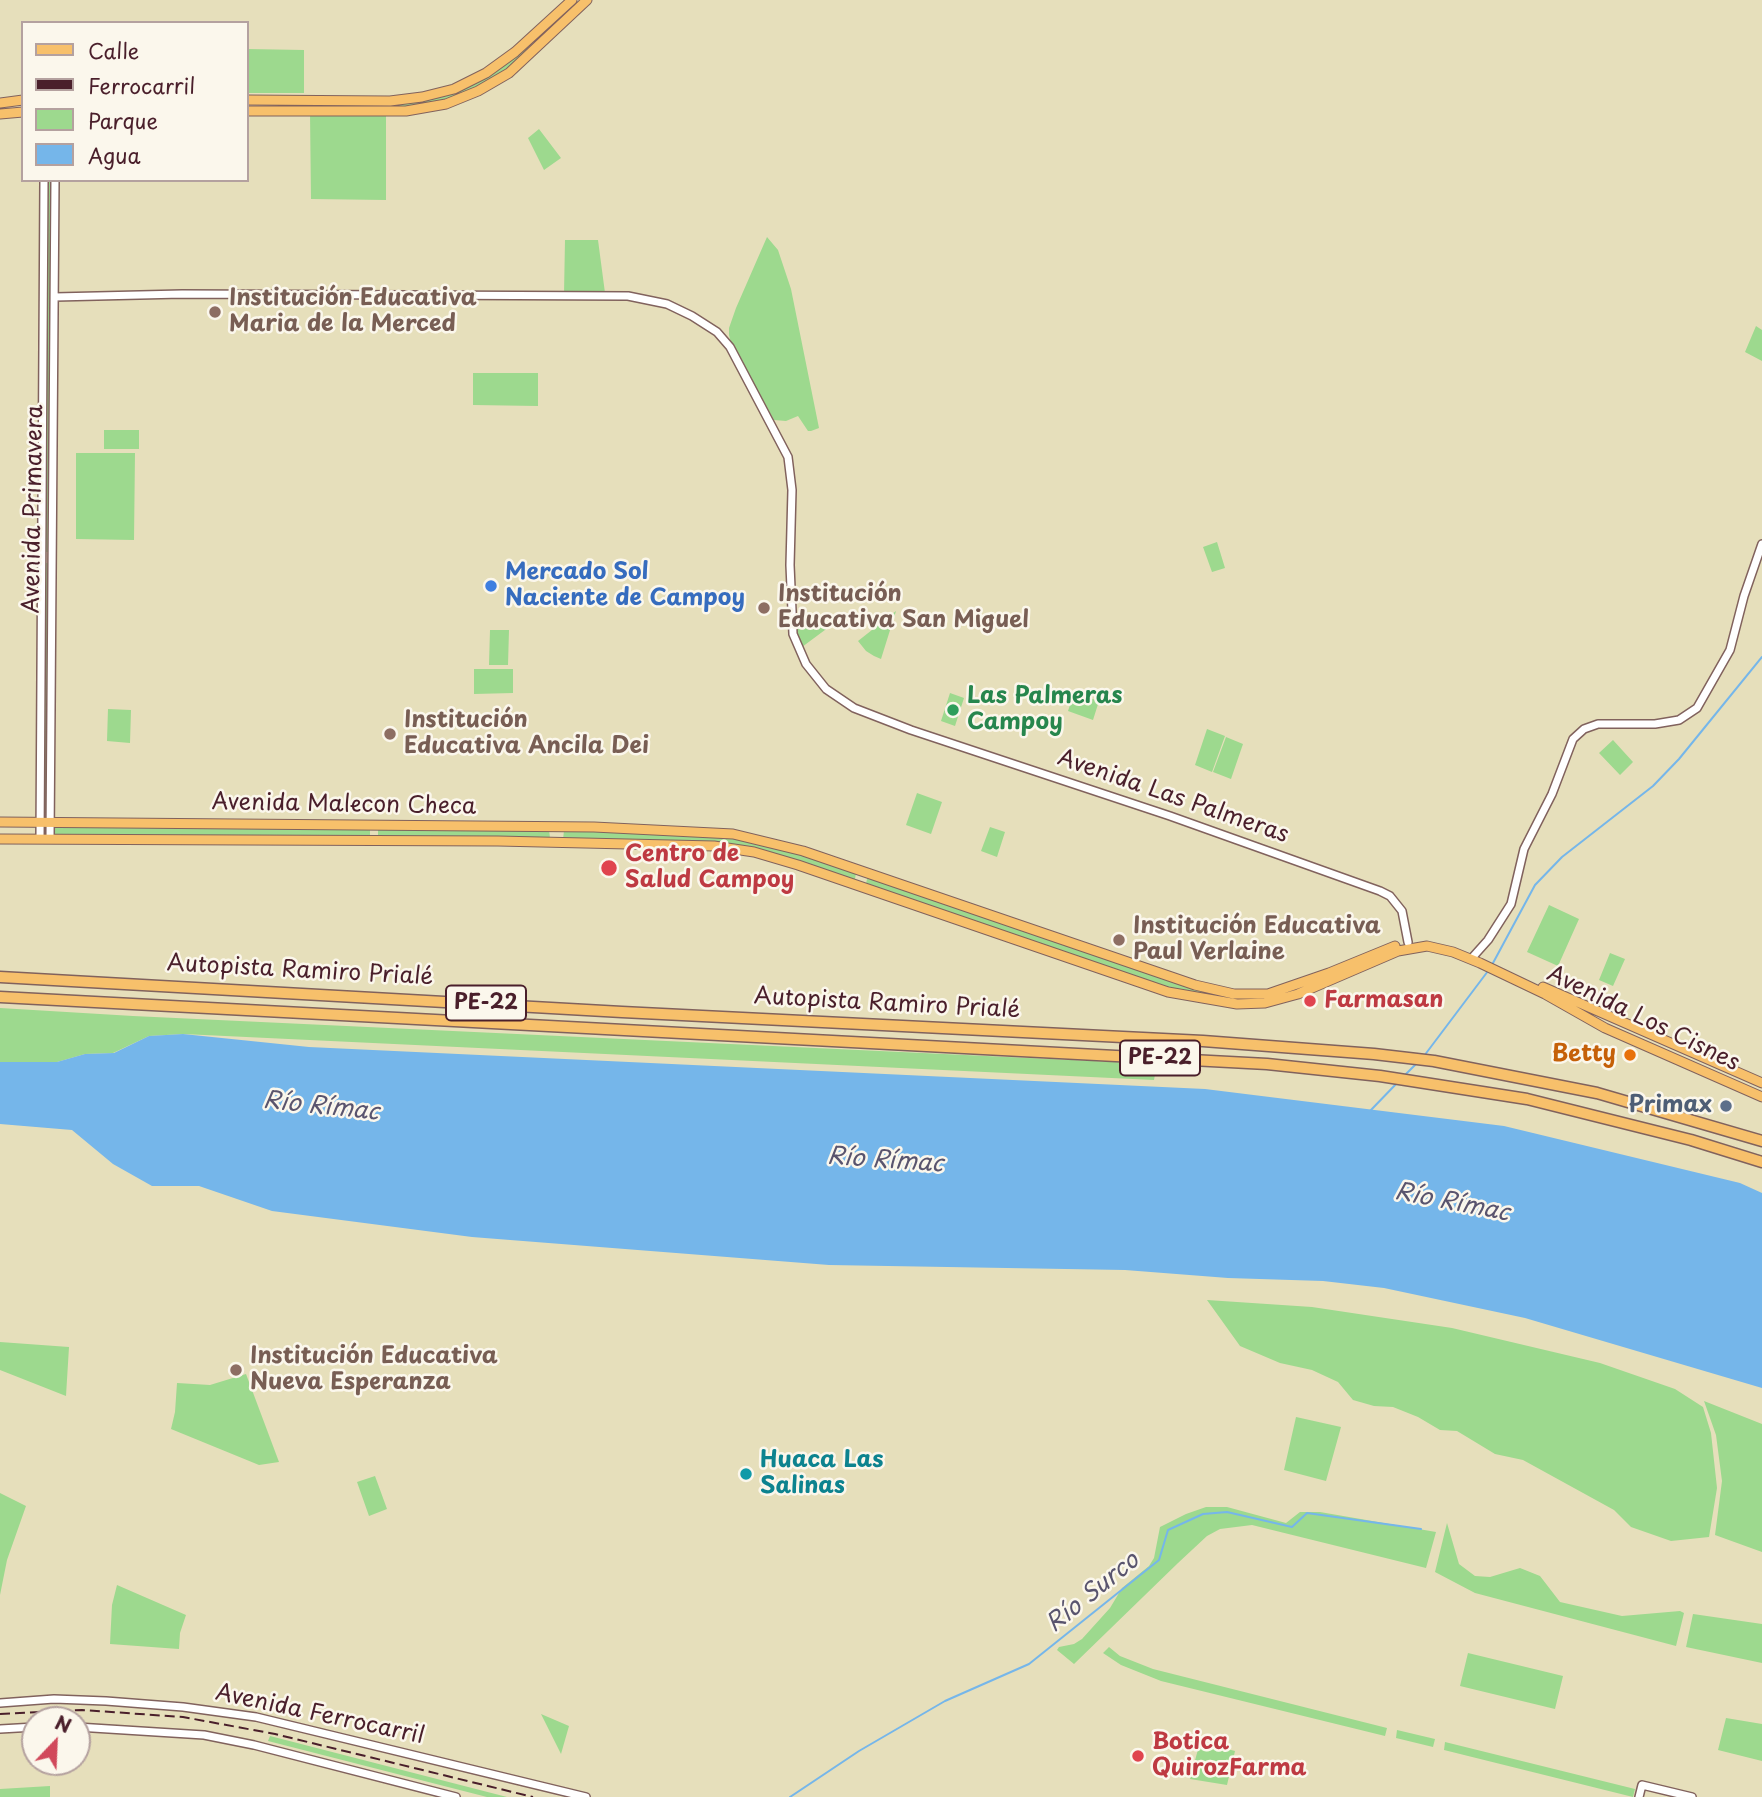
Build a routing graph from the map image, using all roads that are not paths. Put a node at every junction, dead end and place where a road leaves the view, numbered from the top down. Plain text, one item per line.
1 (572, 0) edge
2 (587, 0) edge
3 (21, 100) edge
4 (248, 100) edge
5 (0, 103) edge
6 (248, 111) edge
7 (21, 112) edge
8 (0, 114) edge
9 (44, 182) edge
10 (55, 182) edge
11 (55, 297) junction
12 (1762, 544) edge
13 (0, 822) edge
14 (45, 822) junction
15 (0, 839) edge
16 (45, 839) junction
17 (1408, 942) junction
18 (1476, 959) junction
19 (1508, 974) junction
20 (0, 977) edge
21 (0, 997) edge
22 (1762, 1083) edge
23 (1762, 1097) edge
24 (1762, 1141) edge
25 (1762, 1162) edge
26 (0, 1703) edge
27 (21, 1728) edge
28 (91, 1728) edge
29 (0, 1729) edge
30 (1651, 1787) junction
31 (456, 1797) edge
32 (586, 1797) edge
33 (1639, 1797) edge
34 (1649, 1797) edge
35 (1692, 1797) edge

1 - 4 main road
2 - 6 main road
3 - 5 main road
7 - 8 main road
9 - 14 street, Avenida Primavera
10 - 11 street, Avenida Primavera
11 - 14 street, Avenida Primavera
11 - 17 street, Avenida Las Palmeras
12 - 18 street
13 - 14 main road, Avenida Malecon Checa
14 - 16 street, Avenida Primavera
14 - 17 main road, Avenida Malecon Checa
15 - 16 main road, Avenida Malecon Checa
16 - 18 main road, Avenida Malecon Checa
17 - 18 main road
18 - 19 main road
19 - 22 main road, Avenida Los Cisnes
19 - 23 main road, Avenida Los Cisnes
20 - 24 highway, Autopista Ramiro Prialé / PE-22
21 - 25 highway, Autopista Ramiro Prialé / PE-22
26 - 32 street, Avenida Ferrocarril
27 - 29 street
28 - 31 street, Avenida Ferrocarril
30 - 33 street
30 - 34 street
30 - 35 street

